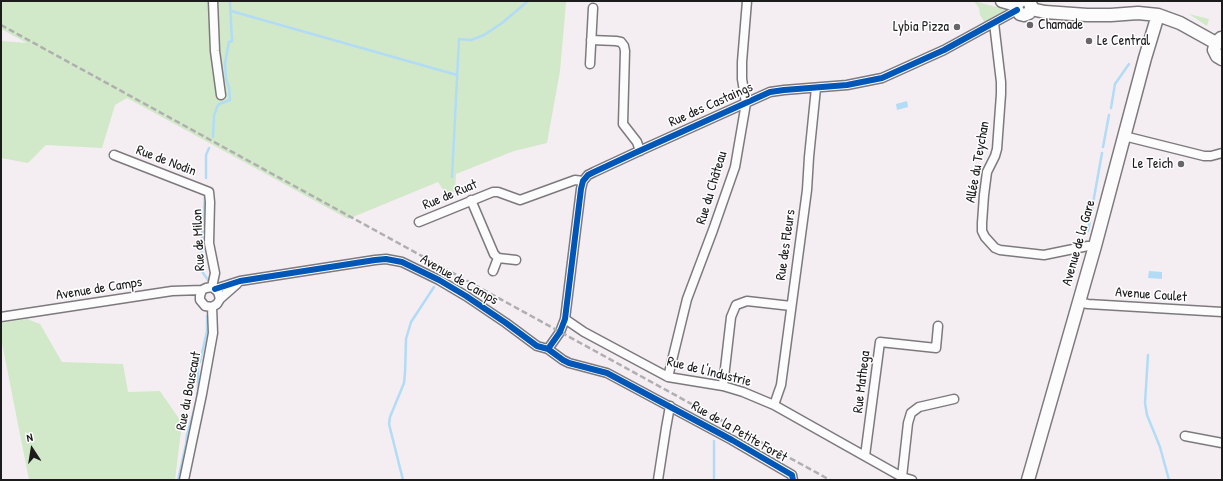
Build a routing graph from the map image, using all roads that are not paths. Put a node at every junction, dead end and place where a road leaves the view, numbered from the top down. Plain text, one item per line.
1 (213, 1) edge
2 (747, 1) edge
3 (1002, 1) edge
4 (1030, 5) edge
5 (1018, 6) edge
6 (592, 8) dead end
7 (1158, 15) junction
8 (994, 23) junction
9 (592, 40) junction
10 (1219, 40) edge
11 (1222, 59) edge
12 (590, 64) dead end
13 (816, 88) junction
14 (221, 95) dead end
15 (746, 103) junction
16 (1124, 136) junction
17 (640, 151) junction
18 (1222, 153) edge
19 (114, 155) dead end
20 (583, 181) junction
21 (209, 192) joint
22 (471, 200) junction
23 (419, 222) dead end
24 (1095, 246) junction
25 (498, 258) junction
26 (516, 260) dead end
27 (493, 271) dead end
28 (240, 281) junction
29 (214, 288) junction
30 (202, 290) junction
31 (220, 299) junction
32 (1078, 302) junction
33 (791, 306) junction
34 (212, 307) junction
35 (1222, 312) edge
36 (1, 317) edge
37 (565, 319) junction
38 (938, 326) dead end
39 (548, 350) junction
40 (668, 377) junction
41 (723, 386) junction
42 (954, 399) dead end
43 (774, 405) junction
44 (670, 406) junction
45 (1184, 436) dead end
46 (1222, 443) edge
47 (865, 456) junction
48 (902, 477) junction
49 (184, 480) edge
50 (658, 480) edge
51 (793, 480) edge
52 (912, 480) edge
53 (1028, 480) edge

1 - 14 street
2 - 15 street, Rue du Château
3 - 5 main road
4 - 5 main road
4 - 7 main road
5 - 8 street, Rue des Castaings
6 - 9 street
7 - 10 main road
7 - 16 main road, Avenue de la Gare
8 - 13 street, Rue des Castaings
8 - 24 street, Allée du Teychan
9 - 12 street
9 - 17 street
10 - 11 main road
13 - 15 street, Rue des Castaings
13 - 33 street, Rue des Fleurs
15 - 17 street, Rue des Castaings
15 - 40 street, Rue du Château
16 - 18 street
16 - 24 main road, Avenue de la Gare
17 - 20 street, Rue des Castaings
19 - 21 street, Rue de Nodin
20 - 22 street, Rue de Ruat
20 - 37 street
21 - 29 street, Rue de Milon
22 - 23 street, Rue de Ruat
22 - 25 street
24 - 32 main road, Avenue de la Gare
25 - 26 street
25 - 27 street
28 - 29 street, Avenue de Camps
28 - 31 street
28 - 39 street, Avenue de Camps
29 - 30 street
29 - 31 street
30 - 34 street
30 - 36 street, Avenue de Camps
31 - 34 street
32 - 35 street, Avenue Coulet
32 - 53 main road, Avenue de la Gare
33 - 41 street
33 - 43 street, Rue des Fleurs
34 - 49 street, Rue du Bouscaut
37 - 39 street
37 - 40 street, Rue de l'Industrie
38 - 47 street, Rue Mathega
39 - 44 street, Avenue de Camps
40 - 41 street, Rue de l'Industrie
41 - 43 street, Rue de l'Industrie
42 - 48 street
43 - 47 street, Rue de l'Industrie
44 - 50 street
44 - 51 street, Rue de la Petite Forêt
45 - 46 street
47 - 48 street, Rue de l'Industrie
48 - 52 street, Rue de l'Industrie

